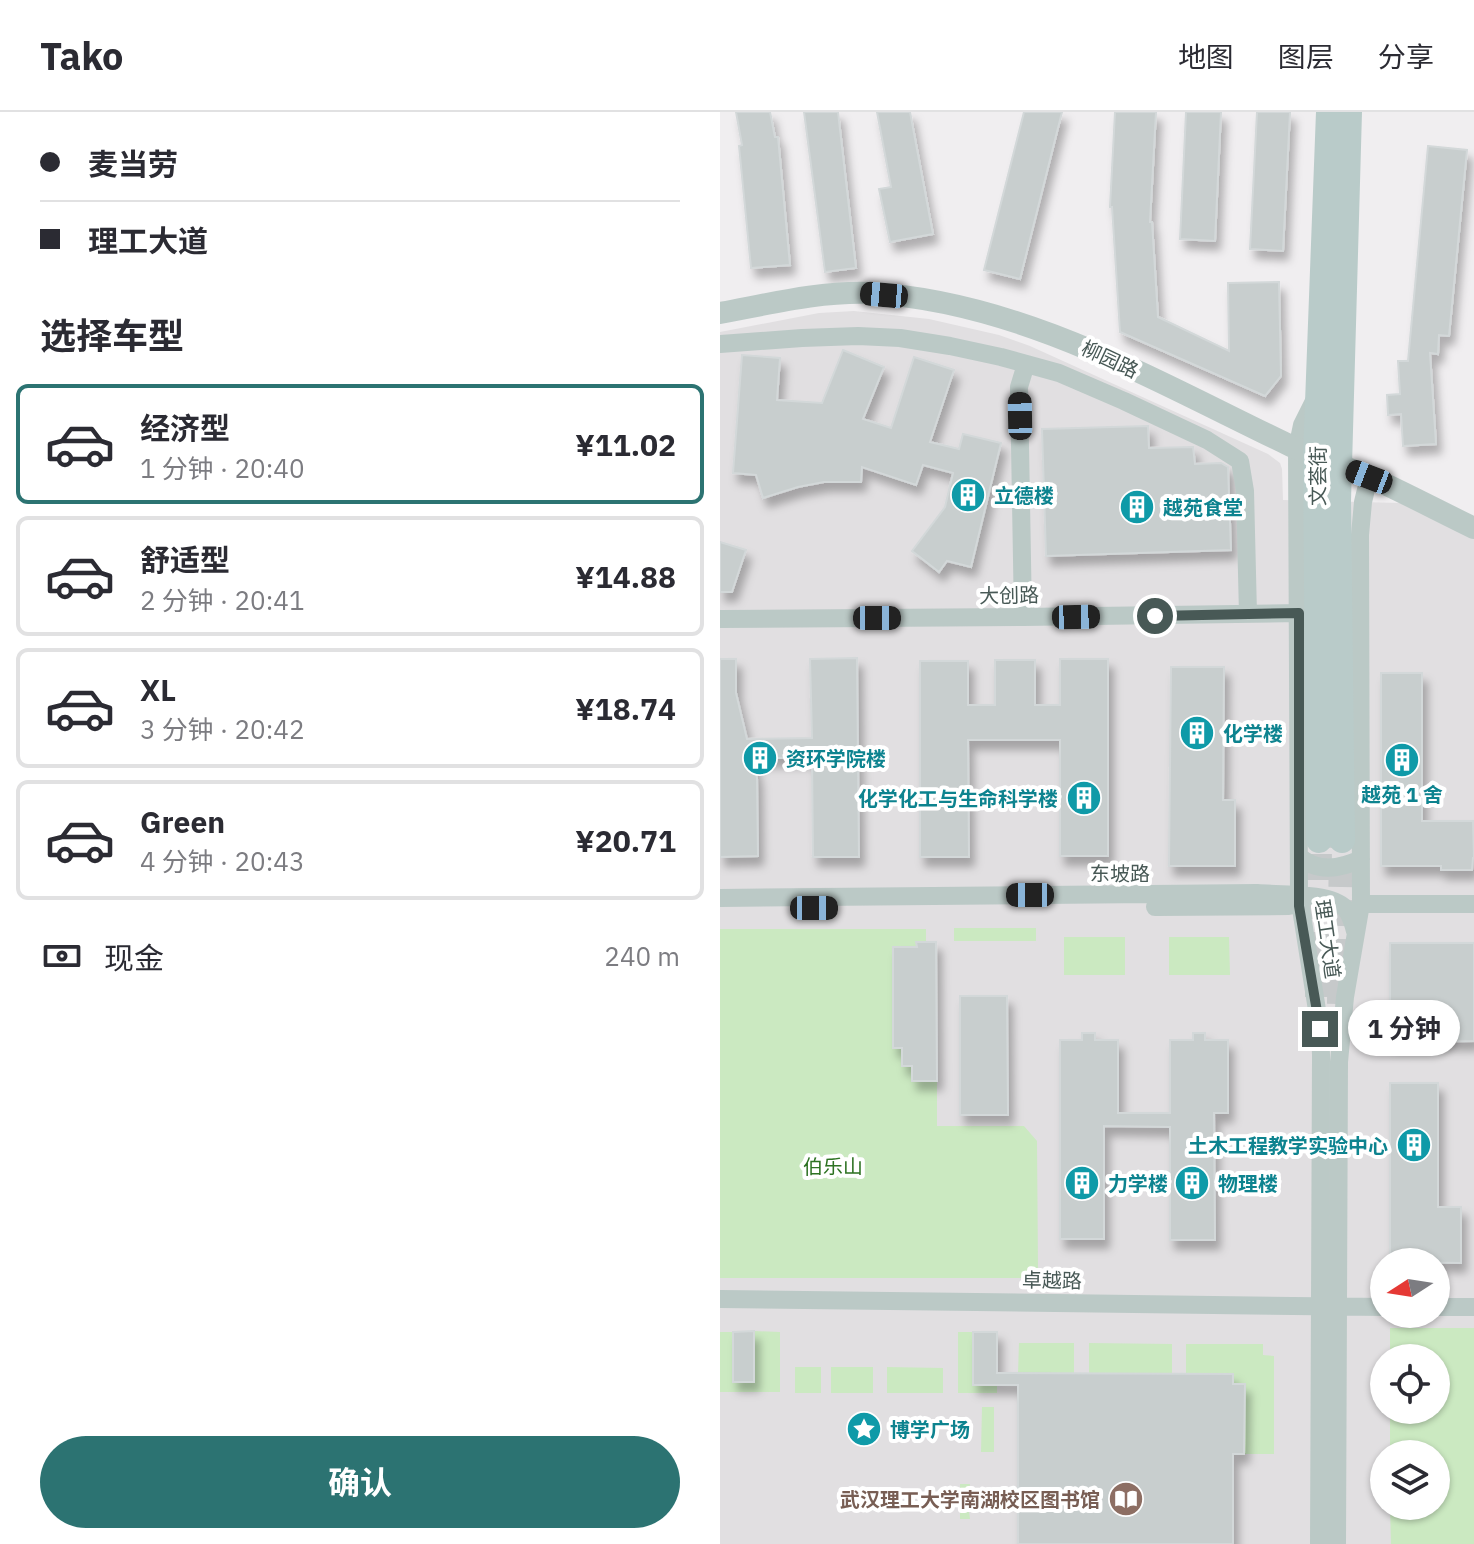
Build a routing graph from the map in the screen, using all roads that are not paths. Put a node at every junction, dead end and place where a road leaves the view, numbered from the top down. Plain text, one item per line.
1 (1329, 112) edge
2 (1349, 112) edge
3 (720, 313) edge
4 (720, 344) edge
5 (1026, 364) junction
6 (1317, 457) junction
7 (1369, 477) junction
8 (1474, 528) edge
9 (1299, 613) junction
10 (1248, 614) junction
11 (1023, 617) junction
12 (720, 619) edge
13 (1320, 845) junction
14 (1361, 859) junction
15 (720, 898) edge
16 (1299, 901) junction
17 (1361, 904) junction
18 (1474, 904) edge
19 (720, 908) edge
20 (1356, 934) junction
21 (720, 1299) edge
22 (1329, 1306) junction
23 (1370, 1307) edge
24 (1450, 1307) edge
25 (1474, 1307) edge
26 (1319, 1544) edge
27 (1337, 1544) edge

1 - 6 main road, 文荟街
2 - 6 main road, 文荟街
3 - 6 street, 柳园路
4 - 5 street
5 - 10 street
5 - 11 street
6 - 7 street, 柳园路
6 - 9 street, 理工大道
6 - 13 main road, 文荟街
7 - 8 street, 柳园路
7 - 14 street, 理工大道
9 - 10 street, 大创路
9 - 13 street, 理工大道
10 - 11 street, 大创路
11 - 12 street, 大创路
13 - 14 street
13 - 16 street, 理工大道
14 - 17 street, 理工大道
15 - 16 street, 东坡路
16 - 19 street, 东坡路
16 - 20 street, 东坡路
16 - 22 street, 理工大道
17 - 18 street
17 - 20 street, 理工大道
20 - 22 street, 理工大道
21 - 22 street, 卓越路
22 - 23 street, 卓越路
22 - 26 street, 理工大道
22 - 27 street, 理工大道
24 - 25 street

